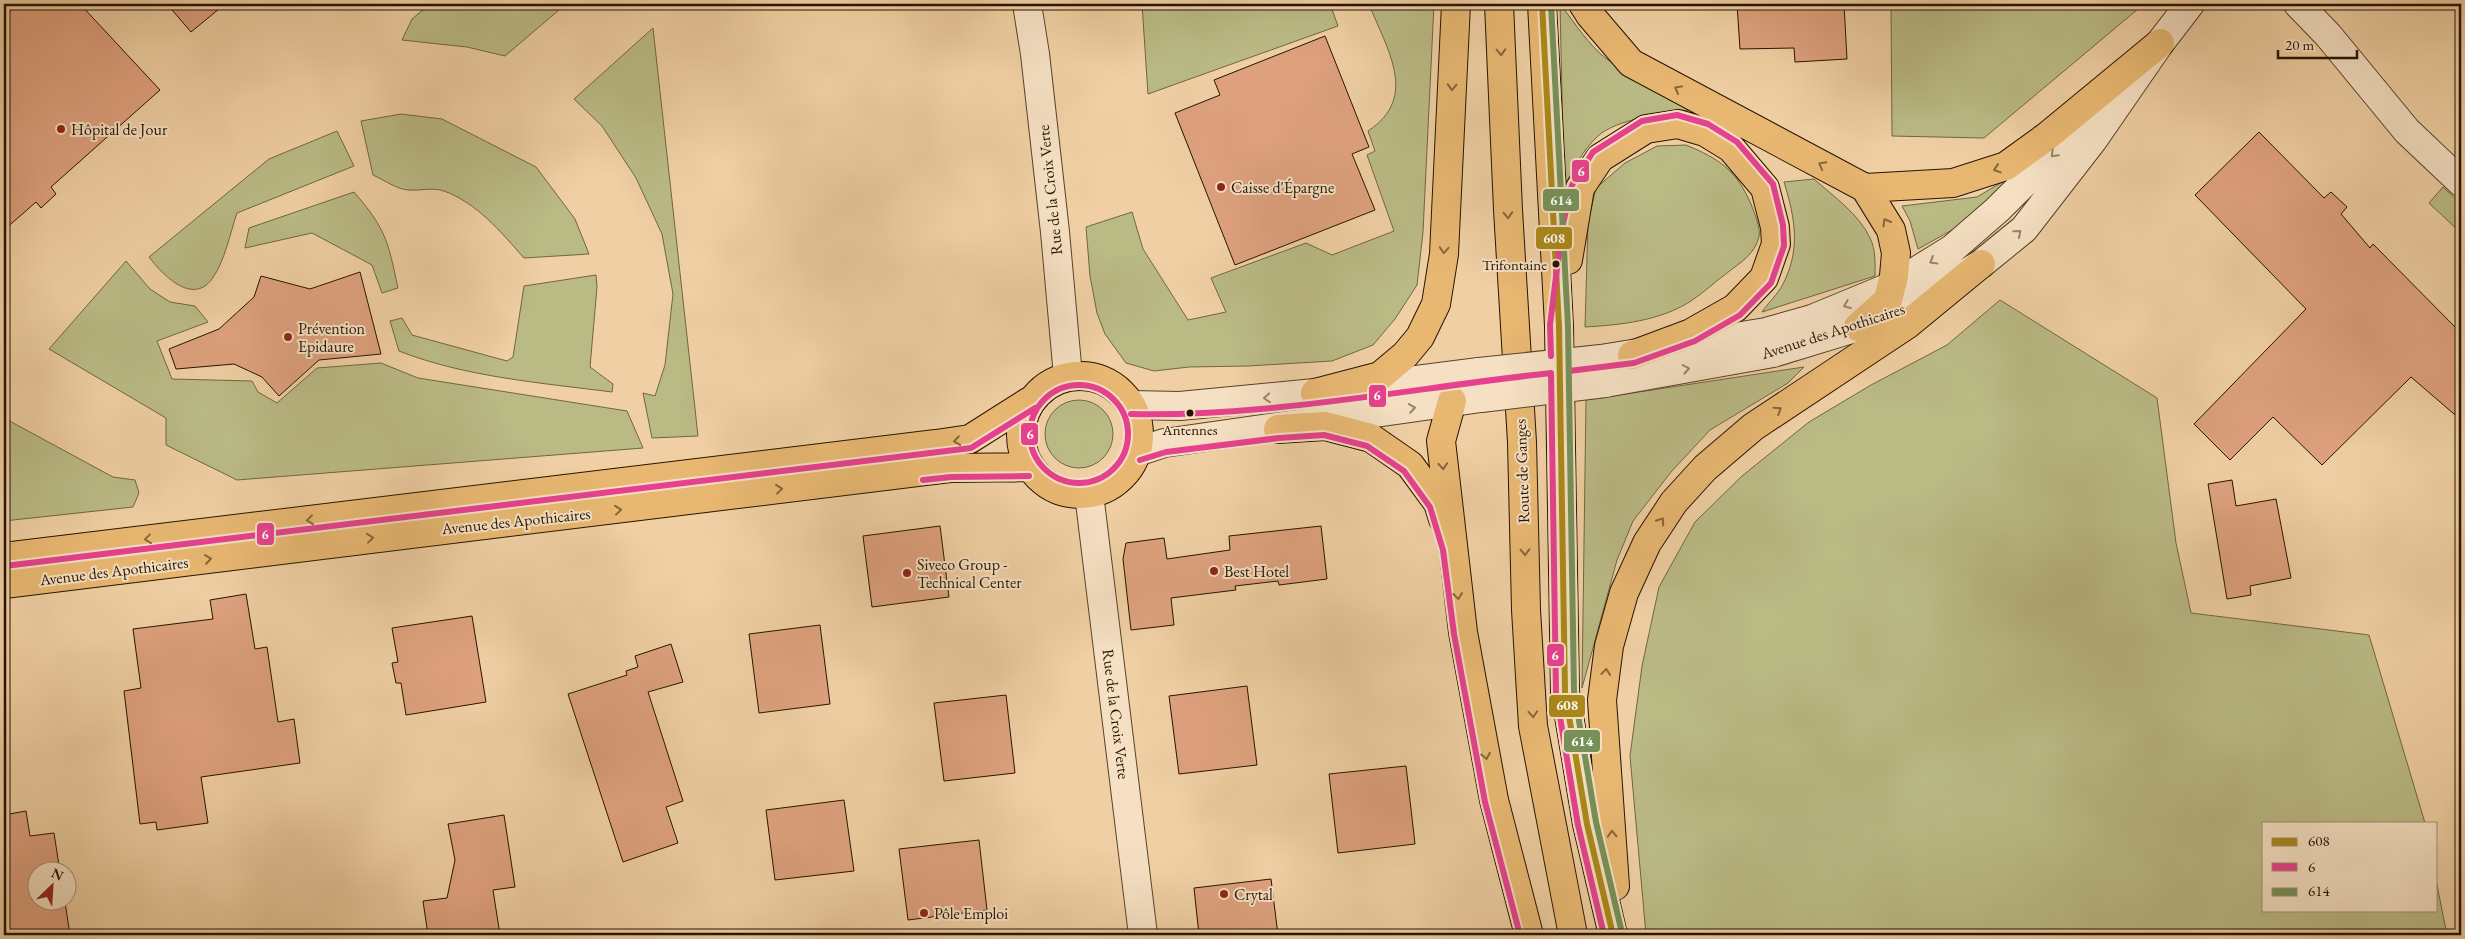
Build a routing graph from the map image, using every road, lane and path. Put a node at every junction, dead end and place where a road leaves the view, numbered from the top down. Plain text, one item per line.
1 (1027, 4) edge
2 (1456, 4) edge
3 (1499, 4) edge
4 (1542, 4) edge
5 (1583, 4) edge
6 (2190, 4) edge
7 (2298, 4) edge
8 (2160, 43) junction
9 (2461, 182) edge
10 (1865, 188) junction
11 (1981, 264) junction
12 (1892, 286) junction
13 (1559, 326) junction
14 (1858, 327) junction
15 (1632, 355) junction
16 (1603, 371) junction
17 (1068, 376) junction
18 (1480, 385) junction
19 (1315, 393) junction
20 (1030, 401) junction
21 (1452, 401) junction
22 (1131, 405) junction
23 (1278, 429) junction
24 (1137, 452) junction
25 (1029, 467) junction
26 (1089, 494) junction
27 (1452, 548) junction
28 (4, 557) edge
29 (4, 584) edge
30 (1142, 935) edge
31 (1529, 935) edge
32 (1573, 935) edge
33 (1613, 935) edge
34 (1617, 935) edge

1 - 17 street, Rue de la Croix Verte
2 -> 19 main road
3 -> 32 main road, Route de Ganges
4 - 13 main road
10 -> 5 main road
6 - 8 street, Avenue des Apothicaires
7 - 9 street
8 -> 10 main road
11 -> 8 street, Avenue des Apothicaires
8 -> 12 street, Avenue des Apothicaires
12 -> 10 main road
11 - 14 street, Avenue des Apothicaires
34 -> 11 main road
12 - 14 main road
12 -> 15 street, Avenue des Apothicaires
13 - 15 main road
13 - 33 main road
16 -> 14 street, Avenue des Apothicaires
15 - 16 street, Avenue des Apothicaires
16 - 18 street, Avenue des Apothicaires, bridge
17 - 20 main road, Avenue des Apothicaires
17 - 22 main road, Avenue des Apothicaires
18 - 19 street, Avenue des Apothicaires
18 - 21 street, Avenue des Apothicaires
19 -> 22 street, Avenue des Apothicaires
20 - 25 main road, Avenue des Apothicaires
20 -> 28 main road, Avenue des Apothicaires
23 -> 21 street, Avenue des Apothicaires
21 -> 27 main road
22 - 24 main road, Avenue des Apothicaires
23 - 24 street, Avenue des Apothicaires
23 - 27 main road
24 - 26 main road, Avenue des Apothicaires
25 - 26 main road, Avenue des Apothicaires
29 -> 25 main road, Avenue des Apothicaires
26 - 30 street, Rue de la Croix Verte
27 -> 31 main road

